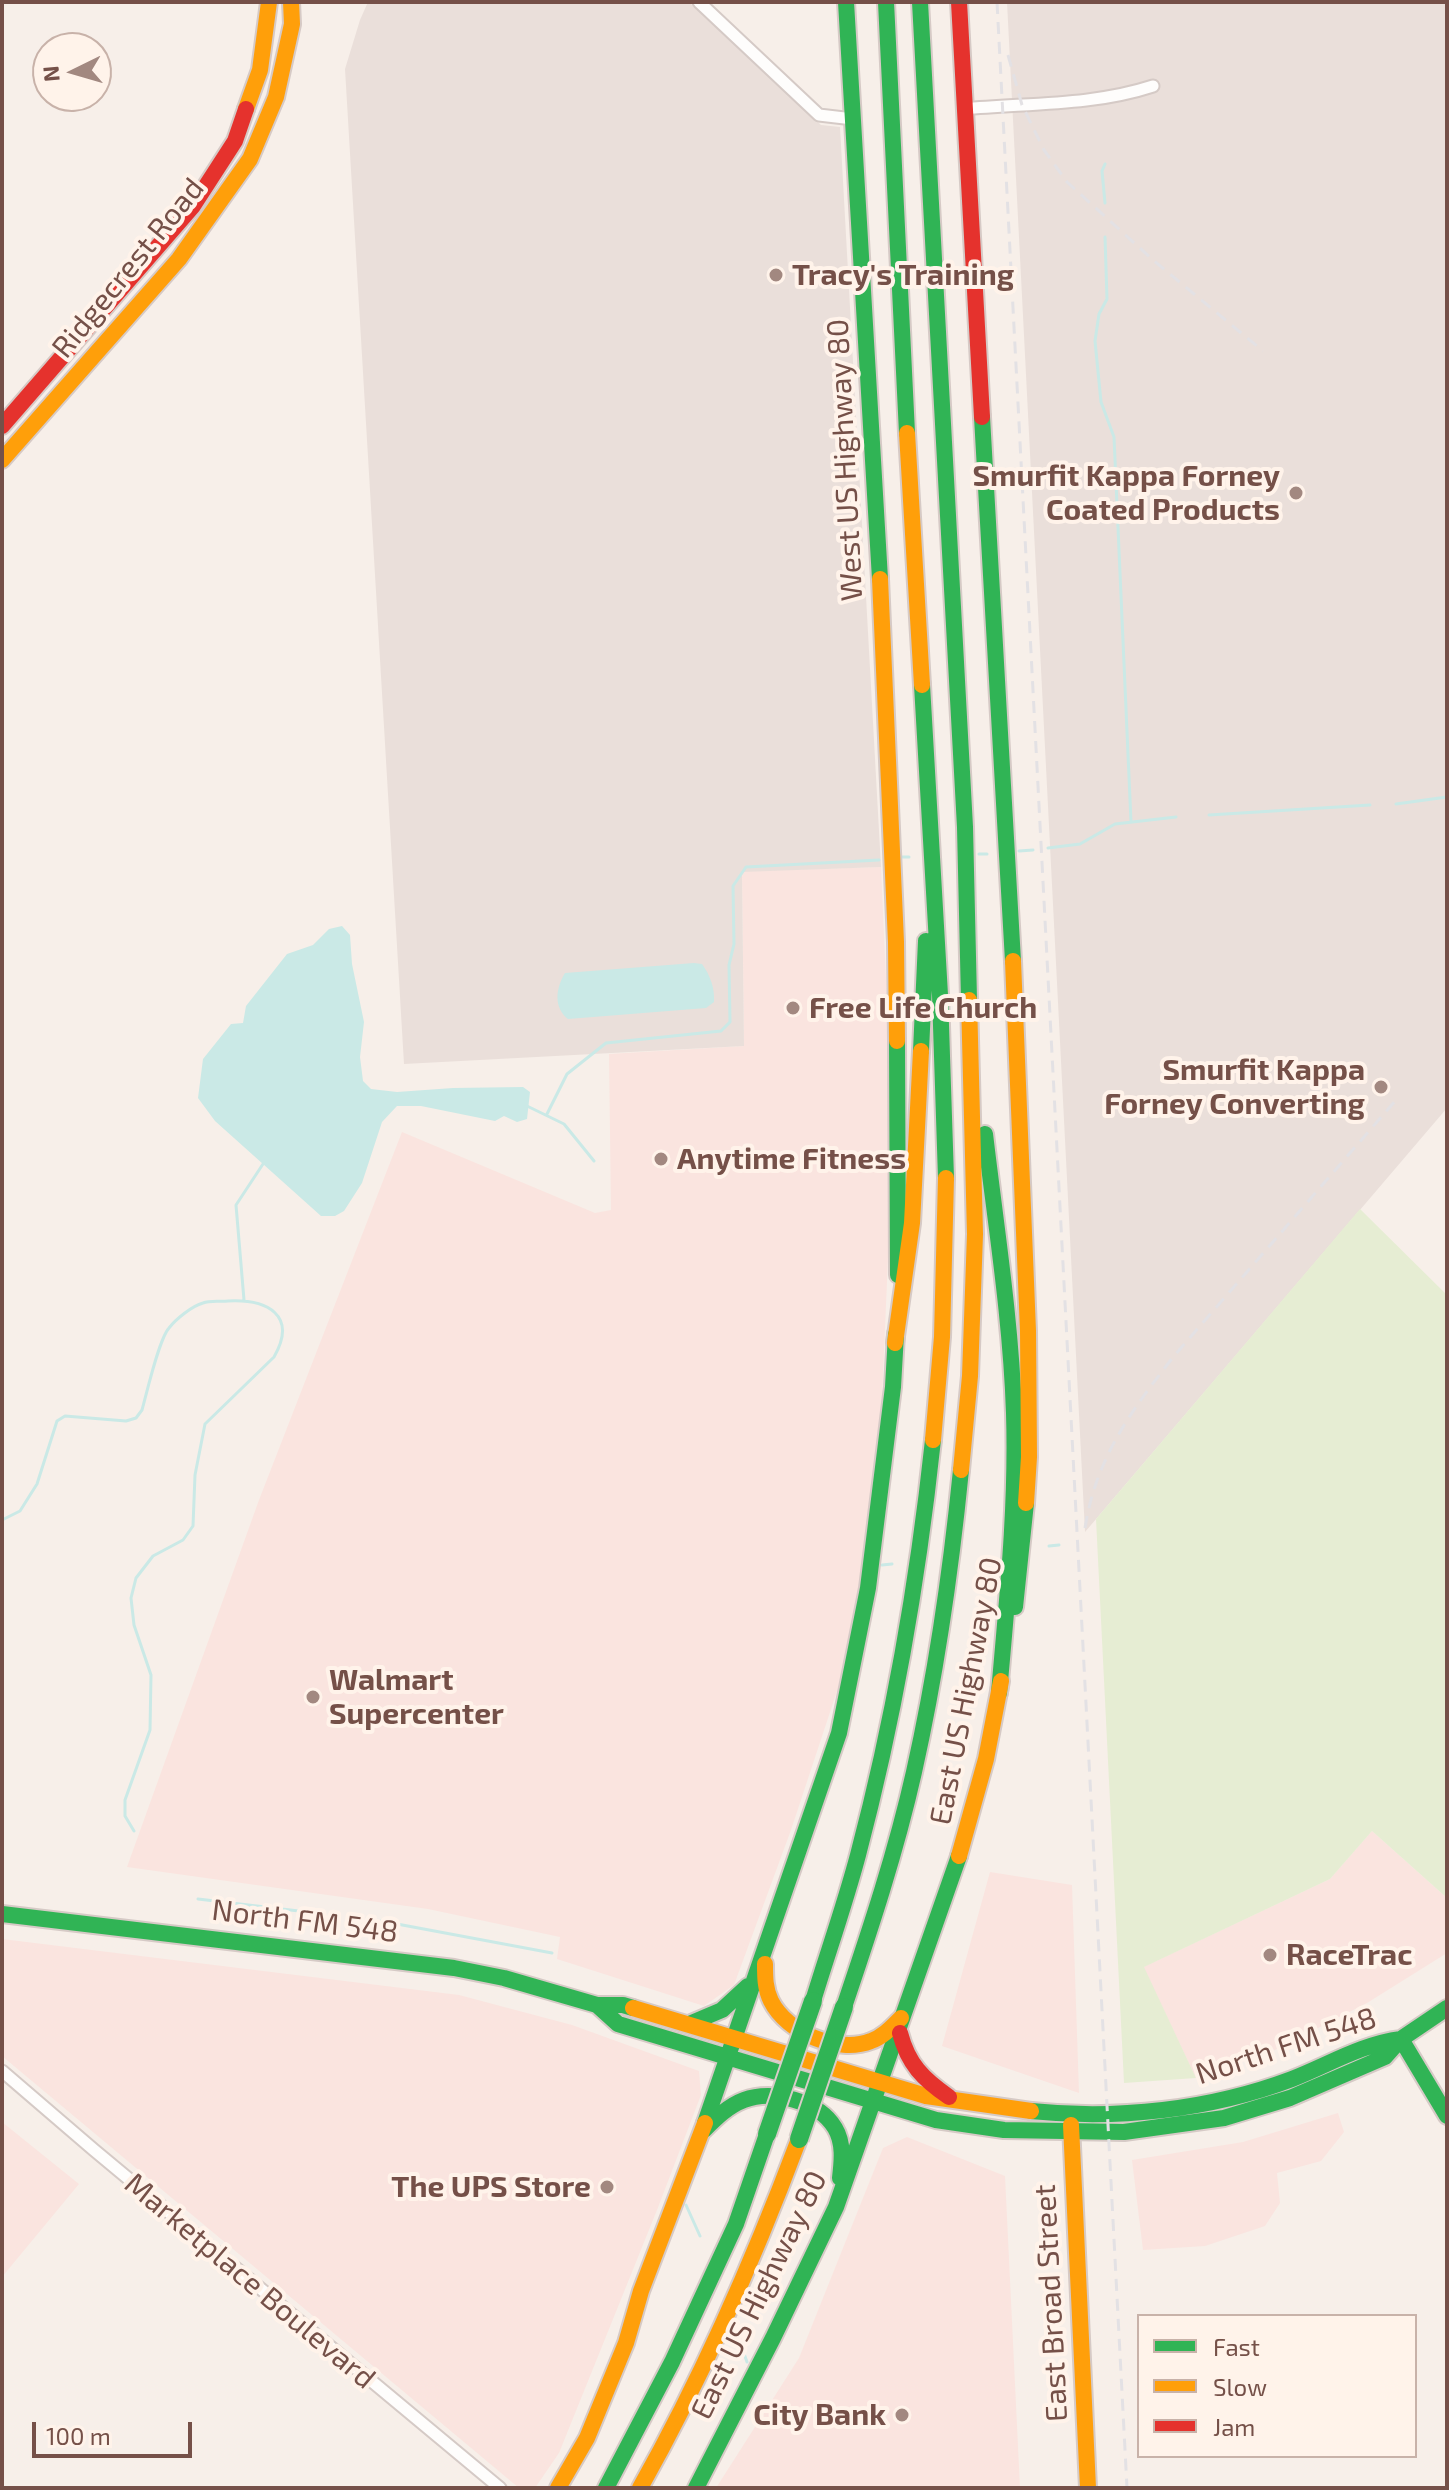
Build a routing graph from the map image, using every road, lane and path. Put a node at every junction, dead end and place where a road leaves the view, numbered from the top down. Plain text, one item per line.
1 (269, 2) edge
2 (291, 2) edge
3 (699, 2) edge
4 (846, 2) edge
5 (879, 2) edge
6 (886, 2) edge
7 (920, 2) edge
8 (959, 2) edge
9 (887, 30) junction
10 (1153, 86) dead end
11 (964, 109) junction
12 (853, 119) junction
13 (2, 426) edge
14 (2, 460) edge
15 (930, 821) junction
16 (973, 1080) junction
17 (895, 1343) junction
18 (999, 1693) junction
19 (2, 1914) edge
20 (766, 1950) junction
21 (757, 1975) junction
22 (597, 2005) junction
23 (1447, 2008) edge
24 (903, 2022) junction
25 (689, 2024) junction
26 (735, 2037) junction
27 (1401, 2039) junction
28 (727, 2059) junction
29 (2, 2071) edge
30 (881, 2081) junction
31 (957, 2102) junction
32 (874, 2103) junction
33 (1447, 2116) edge
34 (1071, 2124) junction
35 (701, 2132) junction
36 (836, 2207) junction
37 (500, 2488) edge
38 (558, 2488) edge
39 (606, 2488) edge
40 (640, 2488) edge
41 (696, 2488) edge
42 (1088, 2488) edge

1 - 13 main road, Ridgecrest Road
2 - 14 main road, Ridgecrest Road
3 - 12 street
4 - 12 main road, West US Highway 80
5 - 9 main road
6 - 9 main road
7 - 16 main road
8 - 11 main road
9 - 15 main road
10 - 11 street
11 - 18 main road, East US Highway 80
12 - 17 main road, West US Highway 80
15 - 17 main road
15 - 39 main road, bridge
16 - 18 main road
16 - 40 main road, bridge
17 - 20 main road
18 - 24 main road, East US Highway 80
19 - 22 main road, North FM 548
20 - 21 main road
20 - 24 main road
21 - 25 main road
21 - 26 main road
22 - 25 main road, North FM 548
22 - 28 main road, North FM 548
23 - 27 main road, North FM 548
24 - 30 main road, East US Highway 80
24 - 31 main road
25 - 26 main road, North FM 548
26 - 28 main road
26 - 30 main road, North FM 548
27 - 33 main road
27 - 34 main road, North FM 548
28 - 32 main road, North FM 548
28 - 35 main road
29 - 37 street, Marketplace Boulevard
30 - 31 main road, North FM 548
30 - 32 main road, East US Highway 80
31 - 34 main road, North FM 548
32 - 34 main road, North FM 548
32 - 36 main road, East US Highway 80
34 - 42 main road, East Broad Street
35 - 36 main road
35 - 38 main road
36 - 41 main road, East US Highway 80

